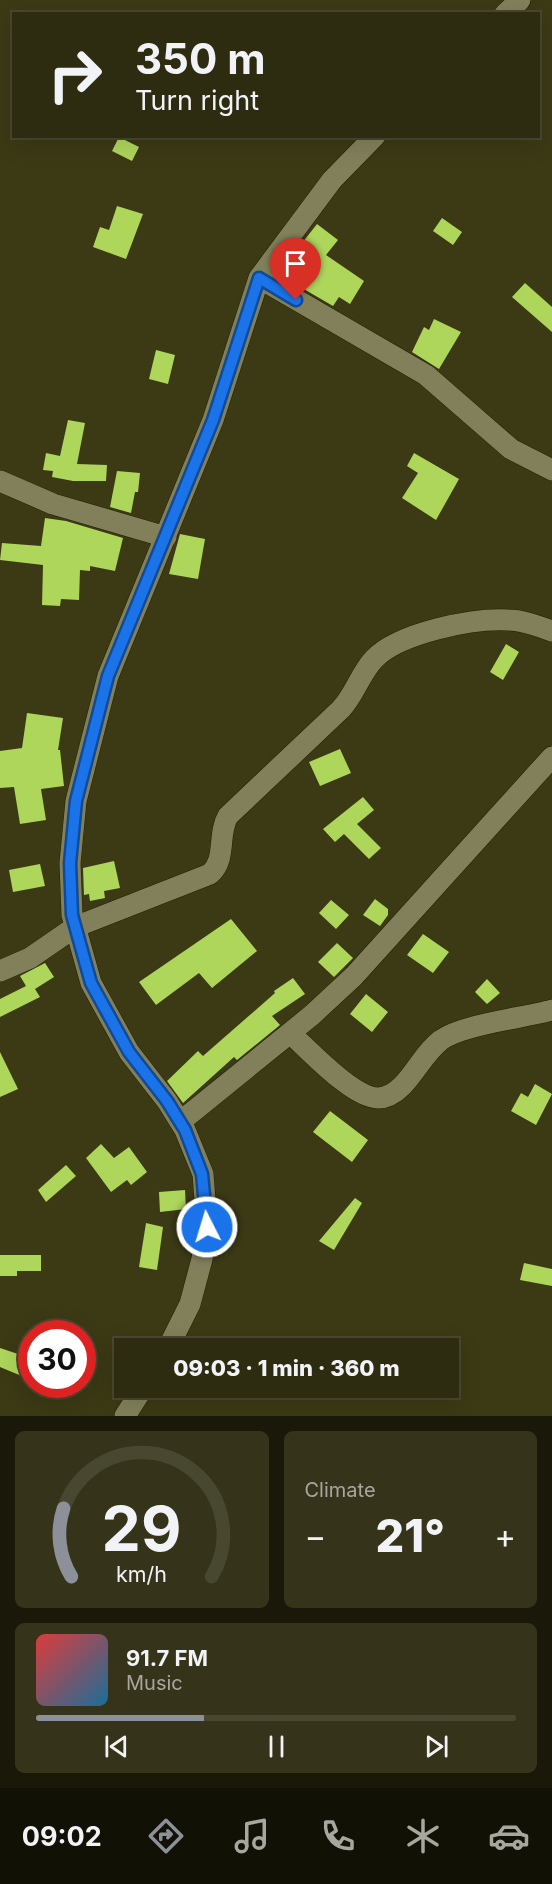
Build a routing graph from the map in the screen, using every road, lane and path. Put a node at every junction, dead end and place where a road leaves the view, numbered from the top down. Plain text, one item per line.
1 (520, 0) edge
2 (507, 12) edge
3 (373, 138) edge
4 (259, 278) junction
5 (552, 470) edge
6 (0, 481) edge
7 (166, 537) junction
8 (552, 631) edge
9 (552, 757) edge
10 (75, 927) junction
11 (0, 972) edge
12 (552, 1010) edge
13 (290, 1033) junction
14 (180, 1122) junction
15 (173, 1338) edge
16 (136, 1398) edge
17 (124, 1416) edge

1 - 2 street
3 - 4 street
4 - 5 street
4 - 7 street
6 - 7 street
7 - 10 street
8 - 10 street
9 - 13 street
10 - 11 street
10 - 14 street
12 - 13 street
13 - 14 street
14 - 15 street
16 - 17 street

